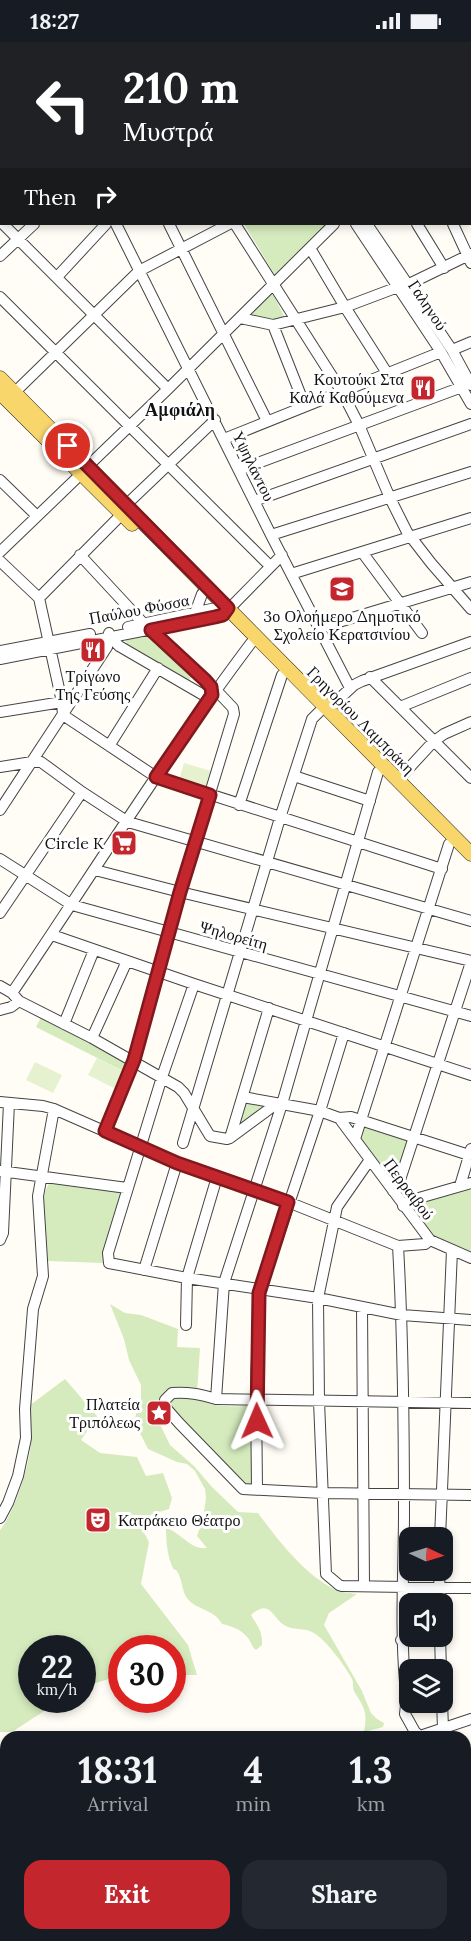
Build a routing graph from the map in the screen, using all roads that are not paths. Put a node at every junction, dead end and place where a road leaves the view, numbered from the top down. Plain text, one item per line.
1 (5, 225) edge
2 (33, 225) edge
3 (105, 225) edge
4 (116, 225) edge
5 (170, 225) edge
6 (227, 225) edge
7 (236, 225) edge
8 (333, 225) edge
9 (357, 225) edge
10 (368, 225) edge
11 (418, 225) edge
12 (454, 225) edge
13 (19, 239) junction
14 (182, 248) junction
15 (310, 248) junction
16 (0, 256) edge
17 (470, 257) edge
18 (444, 268) junction
19 (139, 271) junction
20 (57, 277) junction
21 (274, 284) junction
22 (403, 286) junction
23 (0, 297) edge
24 (345, 308) junction
25 (94, 315) junction
26 (240, 318) junction
27 (296, 320) junction
28 (273, 325) junction
29 (224, 334) junction
30 (471, 342) edge
31 (446, 351) junction
32 (56, 352) junction
33 (189, 369) junction
34 (387, 374) junction
35 (0, 378) edge
36 (467, 386) edge
37 (168, 389) junction
38 (342, 392) junction
39 (6, 399) edge
40 (471, 404) edge
41 (304, 406) junction
42 (215, 420) junction
43 (267, 421) junction
44 (471, 424) edge
45 (130, 425) junction
46 (359, 425) junction
47 (224, 439) junction
48 (374, 459) junction
49 (169, 465) junction
50 (84, 470) junction
51 (239, 470) junction
52 (471, 472) edge
53 (0, 480) edge
54 (390, 498) junction
55 (254, 501) junction
56 (124, 510) junction
57 (37, 516) junction
58 (471, 518) edge
59 (271, 535) junction
60 (411, 538) junction
61 (0, 552) edge
62 (362, 552) junction
63 (80, 555) junction
64 (282, 555) junction
65 (0, 561) edge
66 (270, 566) junction
67 (291, 574) junction
68 (471, 582) edge
69 (452, 587) junction
70 (202, 594) junction
71 (39, 598) junction
72 (400, 602) junction
73 (471, 609) edge
74 (222, 610) junction
75 (195, 613) junction
76 (319, 628) junction
77 (144, 629) junction
78 (422, 633) dead end
79 (109, 634) junction
80 (471, 642) edge
81 (251, 643) junction
82 (50, 645) junction
83 (0, 651) edge
84 (0, 659) edge
85 (158, 669) junction
86 (282, 675) junction
87 (370, 677) junction
88 (471, 678) edge
89 (350, 688) junction
90 (214, 692) junction
91 (66, 703) junction
92 (400, 707) junction
93 (323, 711) junction
94 (0, 712) edge
95 (63, 716) junction
96 (471, 722) edge
97 (434, 742) junction
98 (109, 746) junction
99 (32, 762) junction
100 (0, 767) edge
101 (378, 772) junction
102 (469, 775) edge
103 (294, 776) junction
104 (156, 777) junction
105 (398, 780) junction
106 (82, 792) junction
107 (210, 795) junction
108 (369, 801) junction
109 (239, 805) junction
110 (0, 810) edge
111 (280, 818) junction
112 (128, 822) junction
113 (195, 840) junction
114 (358, 843) junction
115 (449, 844) junction
116 (471, 854) edge
117 (0, 859) edge
118 (268, 863) junction
119 (471, 866) edge
120 (442, 869) junction
121 (95, 870) junction
122 (25, 875) junction
123 (345, 885) junction
124 (180, 892) junction
125 (72, 905) junction
126 (429, 909) junction
127 (254, 910) junction
128 (0, 913) edge
129 (471, 921) edge
130 (333, 928) junction
131 (169, 932) junction
132 (52, 935) junction
133 (416, 947) junction
134 (93, 950) junction
135 (241, 952) junction
136 (127, 961) junction
137 (471, 961) edge
138 (159, 972) junction
139 (320, 975) junction
140 (194, 984) junction
141 (0, 986) edge
142 (229, 995) junction
143 (401, 996) junction
144 (11, 1003) edge
145 (269, 1008) junction
146 (455, 1012) junction
147 (471, 1016) edge
148 (306, 1020) junction
149 (64, 1024) junction
150 (344, 1033) junction
151 (92, 1038) junction
152 (384, 1047) junction
153 (134, 1060) junction
154 (438, 1064) junction
155 (471, 1075) edge
156 (162, 1077) junction
157 (243, 1097) junction
158 (5, 1102) edge
159 (282, 1104) junction
160 (54, 1109) junction
161 (193, 1109) junction
162 (320, 1111) junction
163 (339, 1118) junction
164 (361, 1120) junction
165 (105, 1131) junction
166 (414, 1136) junction
167 (230, 1138) junction
168 (355, 1139) junction
169 (183, 1143) dead end
170 (140, 1147) junction
171 (470, 1151) edge
172 (369, 1161) junction
173 (177, 1163) junction
174 (3, 1171) edge
175 (41, 1175) junction
176 (217, 1177) junction
177 (466, 1185) edge
178 (127, 1188) junction
179 (254, 1190) junction
180 (393, 1191) junction
181 (288, 1202) junction
182 (403, 1206) junction
183 (333, 1220) junction
184 (0, 1240) edge
185 (430, 1240) junction
186 (398, 1246) junction
187 (452, 1250) junction
188 (471, 1258) edge
189 (144, 1270) junction
190 (188, 1278) junction
191 (224, 1283) junction
192 (260, 1288) junction
193 (318, 1298) junction
194 (362, 1307) junction
195 (402, 1315) junction
196 (448, 1319) junction
197 (471, 1320) edge
198 (186, 1325) dead end
199 (216, 1399) junction
200 (257, 1400) junction
201 (319, 1401) junction
202 (361, 1402) junction
203 (404, 1402) junction
204 (445, 1402) junction
205 (471, 1402) edge
206 (257, 1490) junction
207 (323, 1493) junction
208 (363, 1493) junction
209 (404, 1494) junction
210 (441, 1494) junction
211 (471, 1495) edge
212 (0, 1518) edge
213 (440, 1527) edge
214 (439, 1581) edge
215 (364, 1585) junction
216 (404, 1586) junction
217 (439, 1587) junction
218 (471, 1588) edge
219 (404, 1593) edge
220 (439, 1593) edge
221 (402, 1647) edge
222 (442, 1713) edge
223 (471, 1719) edge
224 (443, 1728) junction
225 (416, 1731) edge
226 (434, 1731) edge

1 - 13 street
2 - 13 street
3 - 20 street
4 - 19 street, Υψηλάντου
5 - 14 street
6 - 14 street
7 - 21 street
8 - 15 street
9 - 22 street, Γαληνού
10 - 22 street, Γαληνού
11 - 18 street
12 - 17 street
13 - 16 street
13 - 20 street
14 - 19 street
14 - 29 street
15 - 21 street
15 - 24 street
17 - 18 street
18 - 22 street
19 - 25 street
19 - 33 street, Υψηλάντου
20 - 25 street
21 - 26 street
21 - 27 street
22 - 24 street
22 - 31 street, Γαληνού
23 - 32 street
24 - 27 street
24 - 34 street
25 - 32 street
25 - 37 street
26 - 28 street
26 - 29 street
27 - 28 street
27 - 38 street
28 - 41 street
29 - 33 street
29 - 43 street
30 - 31 street
31 - 34 street
31 - 36 street, Γαληνού
32 - 39 street
32 - 45 street
33 - 37 street
33 - 42 street, Υψηλάντου
34 - 38 street
35 - 39 main road, Γρηγορίου Λαμπράκη
36 - 40 street, Γαληνού
36 - 46 street
37 - 45 street
38 - 41 street
38 - 46 street
39 - 50 main road, Γρηγορίου Λαμπράκη
41 - 43 street
42 - 47 street, Υψηλάντου
42 - 49 street
43 - 47 street
44 - 48 street
45 - 49 street
45 - 50 street
46 - 48 street
46 - 51 street
47 - 51 street, Υψηλάντου
48 - 54 street
48 - 55 street
49 - 56 street
49 - 66 street
50 - 56 main road, Γρηγορίου Λαμπράκη
50 - 57 street
51 - 55 street, Υψηλάντου
52 - 54 street
53 - 57 street
54 - 59 street
54 - 60 street
55 - 59 street, Υψηλάντου
56 - 63 street
56 - 70 main road, Γρηγορίου Λαμπράκη
56 - 74 main road, Γρηγορίου Λαμπράκη
57 - 61 street
58 - 60 street
59 - 64 street, Υψηλάντου
60 - 62 street
60 - 69 street
62 - 67 street
62 - 72 street
63 - 71 street
63 - 77 street
64 - 66 street
64 - 67 street, Υψηλάντου
65 - 71 street
66 - 74 street
67 - 76 street, Υψηλάντου
68 - 69 street
69 - 72 street
69 - 73 street
70 - 74 main road, Γρηγορίου Λαμπράκη
70 - 75 street
71 - 82 street
72 - 76 street
72 - 78 street
74 - 75 street, Παύλου Φύσσα
74 - 77 street, Παύλου Φύσσα
74 - 81 main road, Γρηγορίου Λαμπράκη
74 - 93 main road, Γρηγορίου Λαμπράκη
75 - 77 street, Παύλου Φύσσα
76 - 89 street, Υψηλάντου
77 - 79 street, Παύλου Φύσσα
77 - 90 street
79 - 82 street, Παύλου Φύσσα
79 - 85 street
79 - 91 street
80 - 87 street
81 - 86 main road, Γρηγορίου Λαμπράκη
81 - 90 street
82 - 83 street, Παύλου Φύσσα
82 - 84 street, Παύλου Φύσσα
82 - 91 street
85 - 90 street
85 - 98 street
86 - 93 main road, Γρηγορίου Λαμπράκη
86 - 109 street
87 - 89 street
87 - 92 street
88 - 92 street
89 - 93 street
90 - 104 street
90 - 107 street
91 - 94 street
91 - 95 street
92 - 97 street
93 - 101 main road, Γρηγορίου Λαμπράκη
93 - 103 street
93 - 105 main road, Γρηγορίου Λαμπράκη
95 - 98 street
95 - 99 street
96 - 97 street
97 - 102 street
97 - 105 street
98 - 104 street
99 - 100 street
99 - 106 street
99 - 110 street
101 - 108 street
101 - 115 main road, Γρηγορίου Λαμπράκη
103 - 108 street
103 - 111 street
104 - 107 street
104 - 112 street
105 - 116 main road, Γρηγορίου Λαμπράκη
106 - 112 street
106 - 122 street
107 - 109 street
107 - 113 street
108 - 114 street
109 - 111 street
111 - 114 street
111 - 118 street
112 - 113 street
112 - 121 street
113 - 118 street
113 - 124 street
114 - 120 street
114 - 123 street
115 - 119 main road, Γρηγορίου Λαμπράκη
115 - 120 street
117 - 122 street, Ψηλορείτη
118 - 123 street
118 - 127 street
120 - 126 street
121 - 124 street
121 - 125 street
122 - 125 street, Ψηλορείτη
122 - 128 street
123 - 126 street
123 - 130 street
124 - 127 street
124 - 131 street
125 - 131 street, Ψηλορείτη
125 - 132 street
126 - 129 street
126 - 133 street
127 - 130 street
127 - 135 street
130 - 133 street
130 - 139 street
131 - 135 street, Ψηλορείτη
131 - 138 street
132 - 134 street
132 - 144 street
133 - 137 street
133 - 143 street
134 - 136 street
134 - 149 street
135 - 139 street, Ψηλορείτη
135 - 142 street
136 - 138 street
136 - 151 street
137 - 146 street
138 - 140 street
138 - 153 street
139 - 143 street, Ψηλορείτη
139 - 148 street
140 - 142 street
140 - 156 street
141 - 144 street
142 - 145 street
142 - 161 street
143 - 146 street, Ψηλορείτη
143 - 152 street
144 - 149 street
145 - 148 street
145 - 157 street
146 - 147 street, Ψηλορείτη
146 - 154 street
148 - 150 street
148 - 159 street
149 - 151 street
150 - 152 street
150 - 162 street
151 - 153 street
152 - 154 street
152 - 164 street
153 - 156 street
153 - 165 street
154 - 155 street
154 - 166 street
156 - 161 street
156 - 170 street
157 - 159 street
157 - 167 street
158 - 160 street
158 - 174 street
159 - 162 street
159 - 167 street
159 - 179 street
160 - 165 street
160 - 175 street
161 - 167 street
161 - 169 street
162 - 163 street
162 - 181 street
163 - 164 street
163 - 168 street, Περραιβού
164 - 166 street
164 - 168 street
165 - 170 street
166 - 171 street
166 - 180 street
168 - 172 street, Περραιβού
170 - 173 street
170 - 178 street
171 - 177 street
172 - 180 street, Περραιβού
172 - 183 street
173 - 176 street
173 - 189 street
174 - 175 street
174 - 184 street
175 - 178 street
175 - 212 street
176 - 179 street
176 - 190 street
177 - 182 street
178 - 189 street
179 - 181 street
179 - 191 street
180 - 182 street, Περραιβού
181 - 183 street
181 - 192 street
182 - 185 street, Περραιβού
183 - 186 street
183 - 193 street
185 - 186 street
185 - 187 street, Περραιβού
186 - 195 street
187 - 188 street, Περραιβού
187 - 196 street
189 - 190 street
190 - 191 street
190 - 198 street
191 - 192 street
191 - 199 street
192 - 193 street
192 - 200 street
193 - 194 street
193 - 201 street
194 - 195 street
194 - 202 street
195 - 196 street
195 - 203 street
196 - 197 street
196 - 204 street
199 - 200 street
199 - 206 street
200 - 201 street
200 - 206 street
201 - 202 street
201 - 207 street
202 - 203 street
202 - 208 street
203 - 204 street
203 - 209 street
204 - 205 street
204 - 210 street
206 - 207 street
207 - 208 street
207 - 215 street
208 - 209 street
208 - 215 street
209 - 210 street
209 - 216 street
210 - 211 street
210 - 213 street
214 - 217 street
215 - 216 street
216 - 217 street
216 - 219 street
217 - 218 street
217 - 220 street
221 - 225 street
222 - 224 street
223 - 224 street
224 - 226 street

